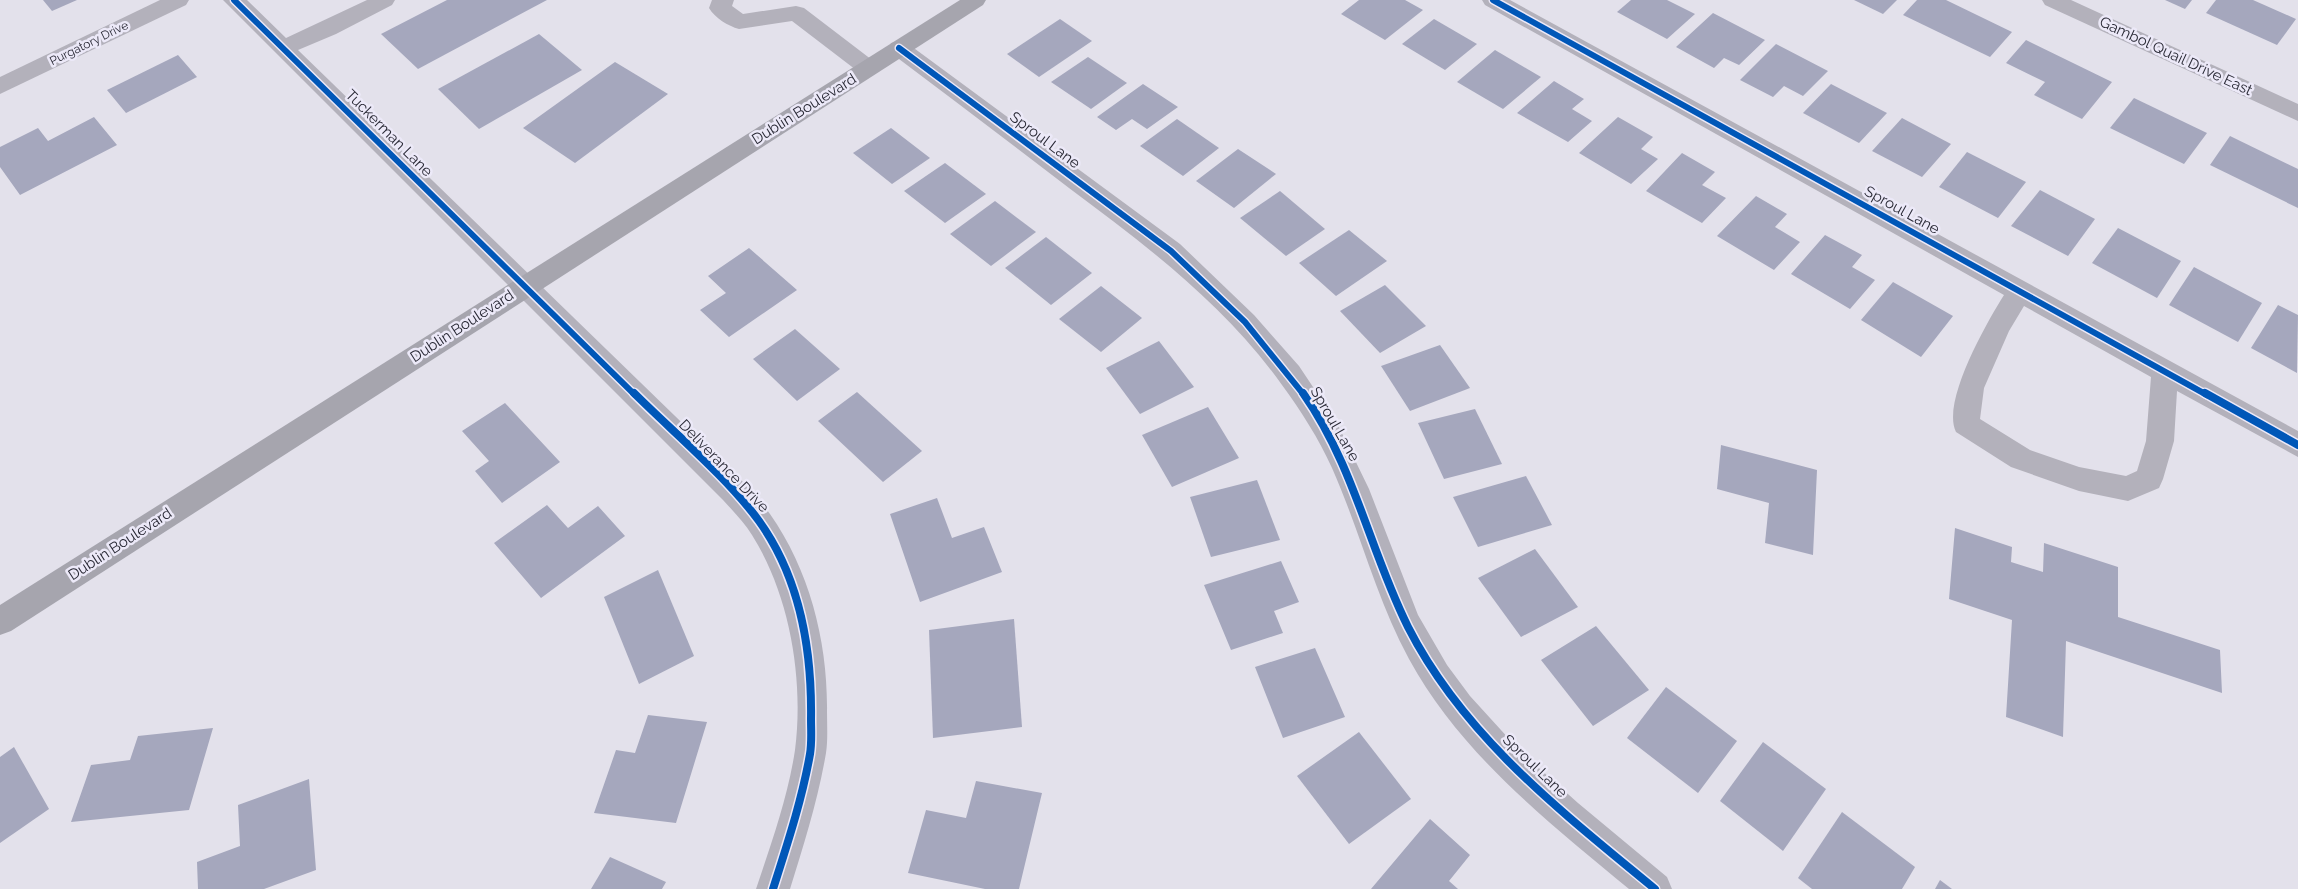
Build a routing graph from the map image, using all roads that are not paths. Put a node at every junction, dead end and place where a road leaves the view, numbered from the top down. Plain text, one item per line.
1 (178, 0) edge
2 (234, 0) edge
3 (384, 0) edge
4 (722, 0) edge
5 (975, 0) edge
6 (1493, 0) edge
7 (2053, 0) edge
8 (284, 48) junction
9 (899, 48) junction
10 (868, 68) junction
11 (0, 86) edge
12 (2298, 113) edge
13 (524, 286) junction
14 (2020, 291) junction
15 (2165, 371) junction
16 (2298, 445) edge
17 (0, 621) edge
18 (773, 889) edge
19 (1655, 889) edge

1 - 11 street, Purgatory Drive
2 - 8 street, Tuckerman Lane
3 - 8 street
4 - 10 street
5 - 9 main road, Dublin Boulevard
6 - 14 street, Sproul Lane
7 - 12 street, Gambol Quail Drive East
8 - 13 street, Tuckerman Lane
9 - 10 main road, Dublin Boulevard
9 - 19 street, Sproul Lane
10 - 13 main road, Dublin Boulevard
13 - 17 main road, Dublin Boulevard
13 - 18 street, Deliverance Drive
14 - 15 street, Sproul Lane
14 - 15 street
15 - 16 street, Sproul Lane

